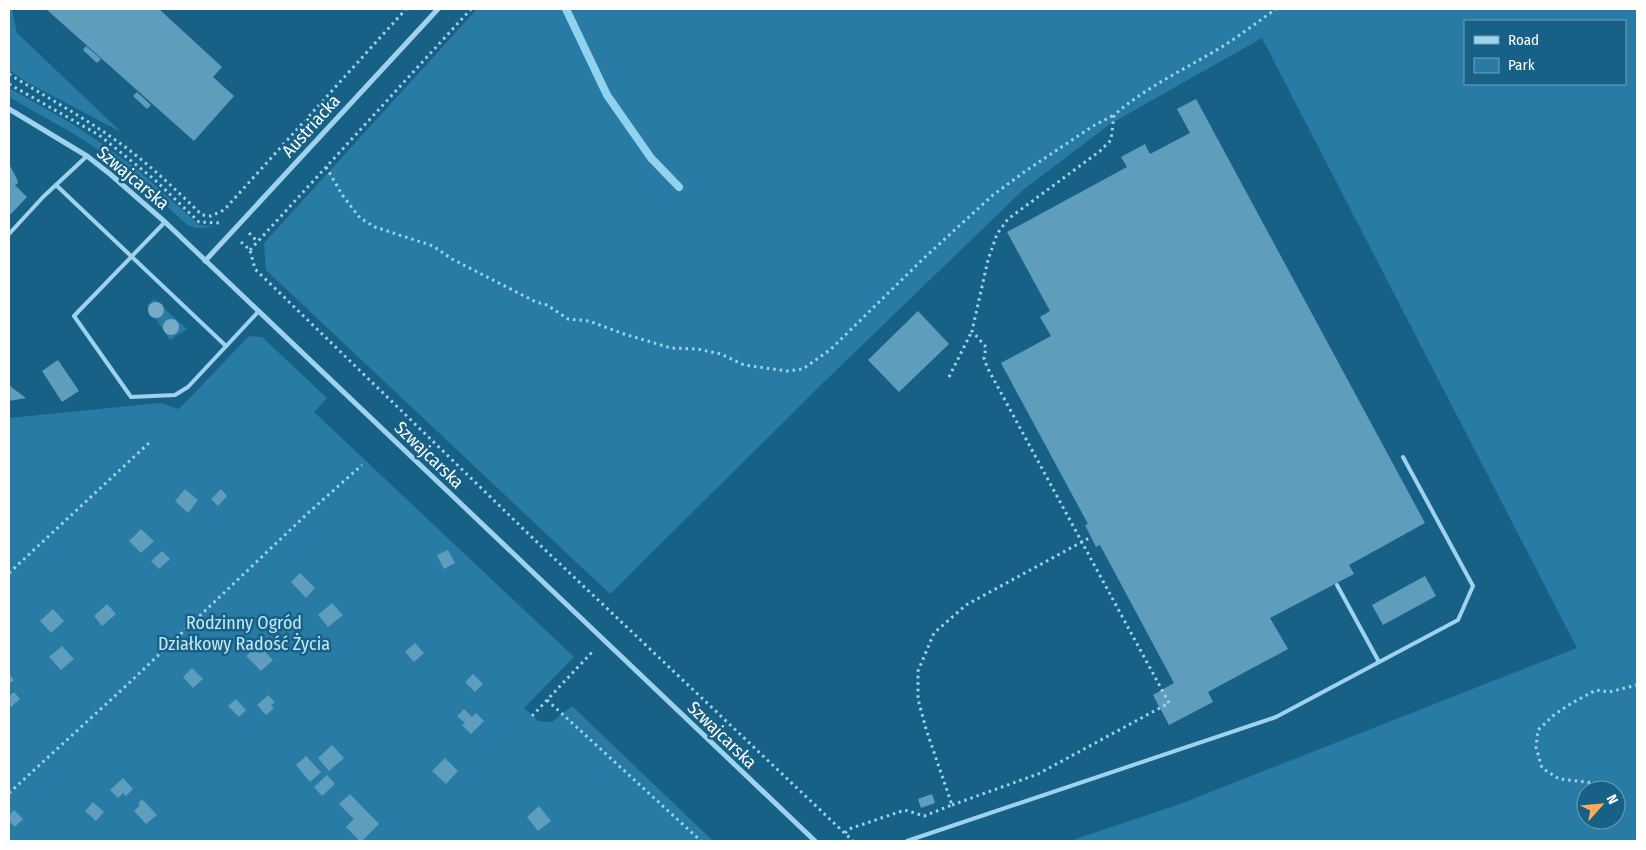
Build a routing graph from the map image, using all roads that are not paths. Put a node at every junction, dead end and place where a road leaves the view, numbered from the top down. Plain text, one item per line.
1 (438, 9) edge
2 (9, 109) edge
3 (87, 156) junction
4 (56, 185) junction
5 (165, 222) junction
6 (9, 234) edge
7 (132, 256) junction
8 (206, 261) junction
9 (258, 312) junction
10 (226, 346) junction
11 (1403, 457) dead end
12 (1338, 585) dead end
13 (1379, 662) junction
14 (815, 841) edge
15 (907, 841) edge

1 - 8 street, Austriacka
2 - 3 street, Szwajcarska
3 - 4 lane
3 - 5 street, Szwajcarska
4 - 6 lane
4 - 7 lane
5 - 7 lane
5 - 8 street, Szwajcarska
7 - 10 lane
7 - 10 lane
8 - 9 street, Szwajcarska
9 - 10 lane
9 - 14 street, Szwajcarska
11 - 13 lane
12 - 13 lane
13 - 15 lane

